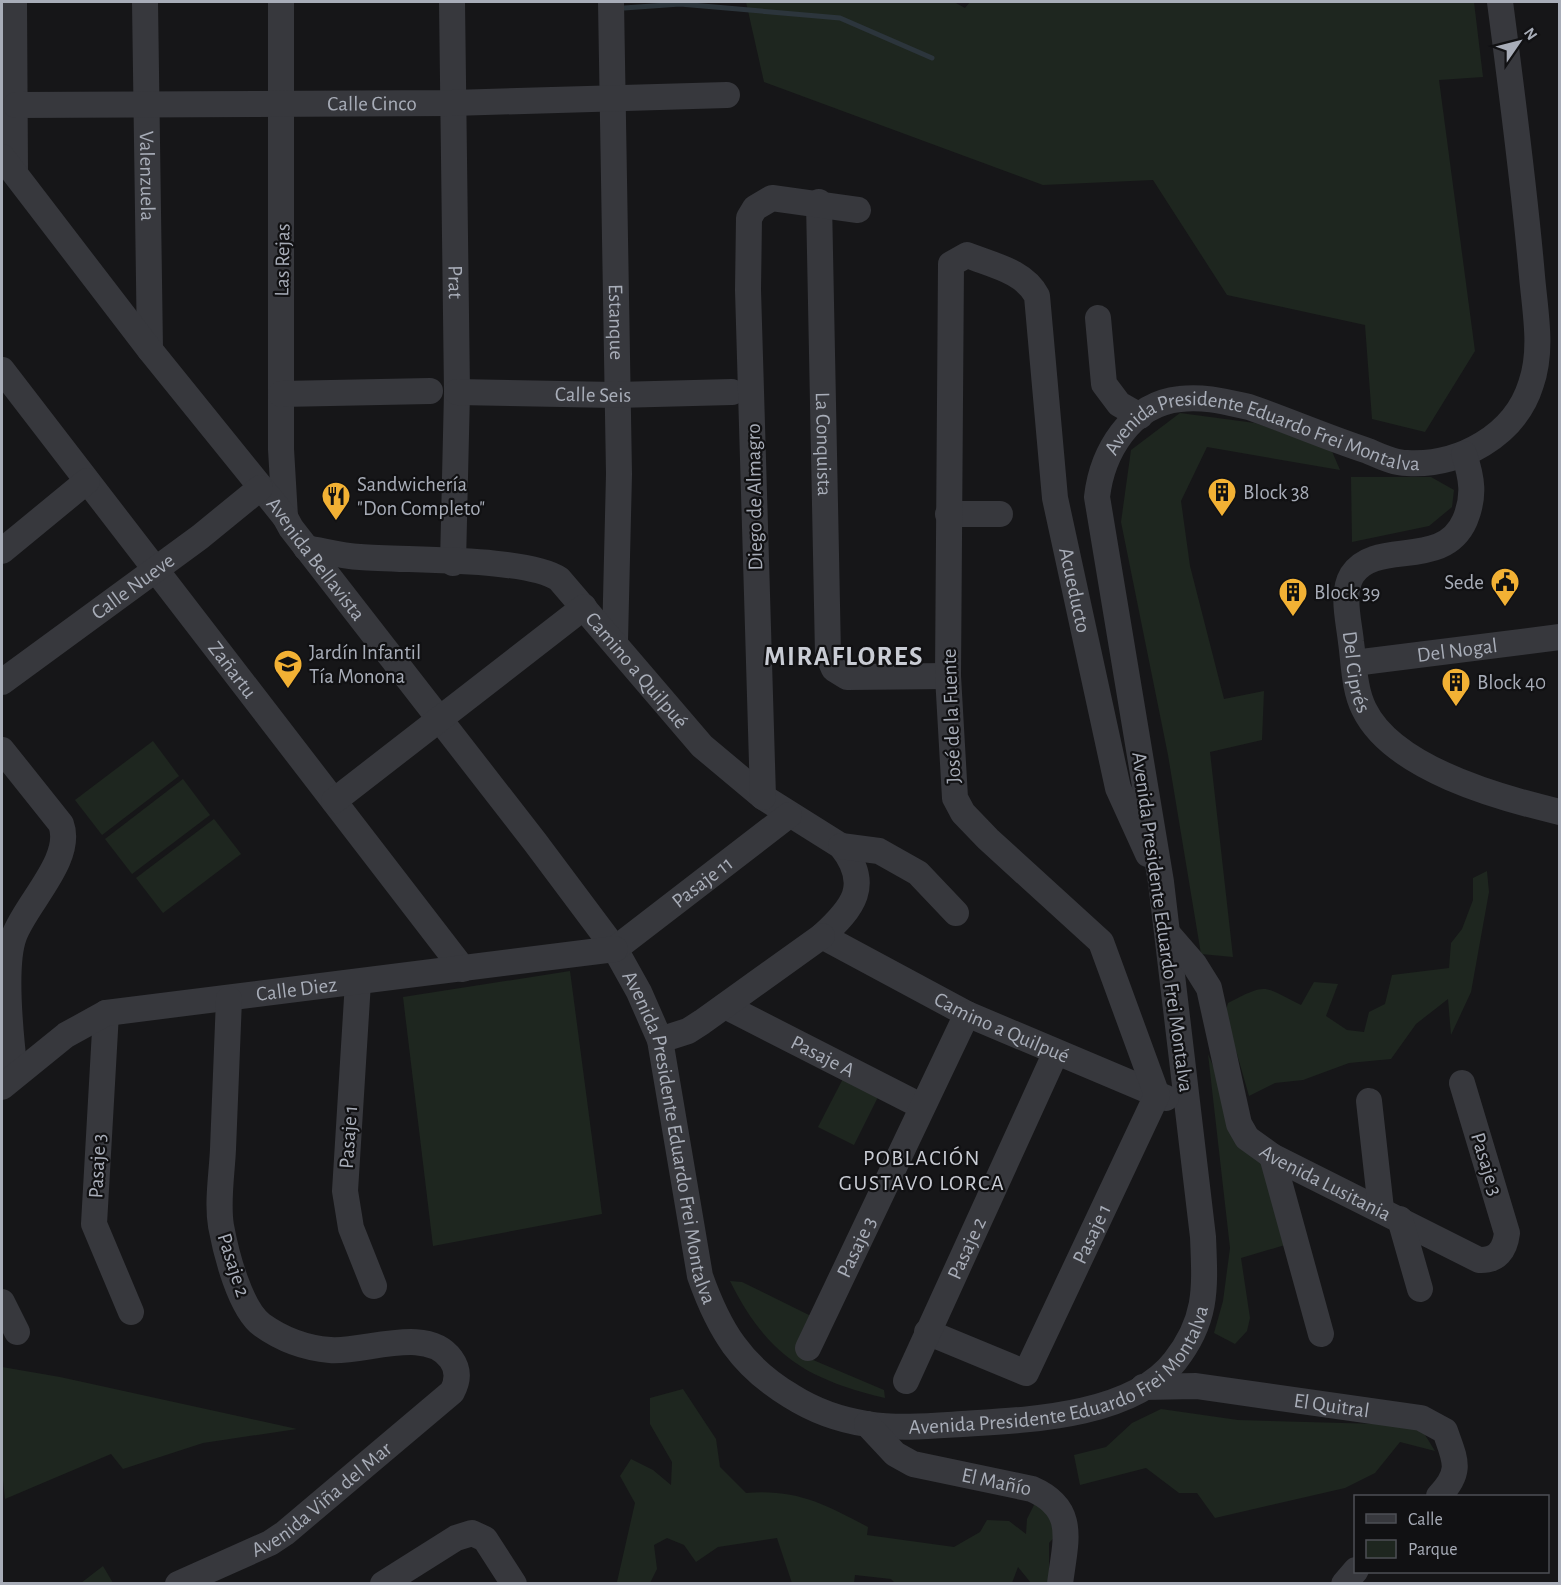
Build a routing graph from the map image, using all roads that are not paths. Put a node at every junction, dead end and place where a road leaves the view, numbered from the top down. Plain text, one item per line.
1 (14, 2) edge
2 (145, 2) edge
3 (281, 2) edge
4 (452, 2) edge
5 (611, 2) edge
6 (1500, 2) edge
7 (727, 95) dead end
8 (614, 100) junction
9 (282, 103) junction
10 (452, 103) junction
11 (16, 105) junction
12 (145, 105) junction
13 (6, 170) edge
14 (819, 202) junction
15 (858, 210) dead end
16 (1033, 288) joint
17 (1098, 318) dead end
18 (150, 350) junction
19 (2, 370) edge
20 (430, 391) dead end
21 (456, 392) junction
22 (732, 392) dead end
23 (281, 394) junction
24 (616, 395) junction
25 (1140, 416) junction
26 (1464, 454) junction
27 (87, 481) junction
28 (260, 488) junction
29 (948, 514) junction
30 (1000, 514) dead end
31 (285, 518) junction
32 (306, 548) junction
33 (2, 551) edge
34 (453, 563) junction
35 (155, 569) junction
36 (584, 607) junction
37 (1560, 637) edge
38 (615, 641) junction
39 (1354, 663) junction
40 (948, 676) junction
41 (2, 682) edge
42 (439, 718) junction
43 (2, 750) edge
44 (763, 797) junction
45 (334, 801) junction
46 (1560, 812) edge
47 (789, 815) junction
48 (841, 846) junction
49 (1161, 882) junction
50 (956, 913) dead end
51 (1168, 934) junction
52 (822, 936) junction
53 (615, 949) junction
54 (463, 969) junction
55 (358, 982) junction
56 (229, 999) junction
57 (725, 1006) junction
58 (106, 1013) junction
59 (967, 1014) junction
60 (660, 1040) junction
61 (1056, 1052) junction
62 (8, 1081) edge
63 (1462, 1083) dead end
64 (1157, 1095) junction
65 (1369, 1101) dead end
66 (921, 1106) junction
67 (1188, 1107) junction
68 (1272, 1156) junction
69 (1390, 1214) junction
70 (1506, 1246) joint
71 (374, 1286) dead end
72 (1420, 1289) dead end
73 (2, 1302) edge
74 (131, 1312) dead end
75 (16, 1332) dead end
76 (927, 1332) junction
77 (1321, 1334) dead end
78 (808, 1348) dead end
79 (906, 1381) dead end
80 (1143, 1387) junction
81 (452, 1392) joint
82 (867, 1424) junction
83 (1441, 1495) edge
84 (1354, 1572) edge
85 (178, 1584) edge
86 (383, 1584) edge
87 (514, 1584) edge
88 (1060, 1584) edge
89 (1344, 1584) edge

1 - 11 street
2 - 12 street, Valenzuela
3 - 9 street, Las Rejas
4 - 10 street, Prat
5 - 8 street, Estanque
6 - 26 street, Avenida Presidente Eduardo Frei Montalva
7 - 8 street, Calle Cinco
8 - 10 street, Calle Cinco
8 - 24 street, Estanque
9 - 10 street, Calle Cinco
9 - 12 street, Calle Cinco
9 - 23 street, Las Rejas
10 - 21 street, Prat
11 - 12 street, Calle Cinco
11 - 13 street
12 - 18 street, Valenzuela
13 - 18 street, Avenida Bellavista
14 - 15 street
14 - 40 street, La Conquista
14 - 44 street, Diego de Almagro
16 - 29 street, José de la Fuente
16 - 49 street, Acueducto
17 - 25 street
18 - 28 street, Avenida Bellavista
19 - 27 street, Zañartu
20 - 23 street
21 - 24 street, Calle Seis
21 - 34 street, Prat
22 - 24 street, Calle Seis
23 - 31 street, Las Rejas
24 - 38 street, Estanque
25 - 26 street, Avenida Presidente Eduardo Frei Montalva
25 - 49 street, Avenida Presidente Eduardo Frei Montalva
26 - 39 street, Del Ciprés
27 - 33 street
27 - 35 street, Zañartu
28 - 31 street, Avenida Bellavista
28 - 35 street, Calle Nueve
29 - 30 street
29 - 40 street, José de la Fuente
31 - 32 street, Avenida Bellavista
32 - 34 street, Camino a Quilpué
32 - 42 street, Avenida Bellavista
34 - 36 street, Camino a Quilpué
35 - 41 street, Calle Nueve
35 - 45 street, Zañartu
36 - 38 street, Camino a Quilpué
36 - 42 street
37 - 39 street, Del Nogal
38 - 44 street, Camino a Quilpué
39 - 46 street, Del Ciprés
40 - 64 street, José de la Fuente
42 - 45 street
42 - 53 street, Avenida Bellavista
43 - 62 street
44 - 47 street, Camino a Quilpué
45 - 54 street, Zañartu
47 - 48 street, Camino a Quilpué
47 - 53 street, Pasaje 11
48 - 50 street
48 - 52 street
49 - 51 street, Avenida Presidente Eduardo Frei Montalva
51 - 67 street, Avenida Presidente Eduardo Frei Montalva
51 - 68 street, Avenida Lusitania
52 - 57 street
52 - 59 street, Camino a Quilpué
53 - 54 street, Calle Diez
53 - 60 street, Avenida Presidente Eduardo Frei Montalva
54 - 55 street, Calle Diez
55 - 56 street, Calle Diez
55 - 71 street, Pasaje 1
56 - 58 street, Calle Diez
56 - 81 street, Pasaje 2
57 - 60 street
57 - 66 street, Pasaje A
58 - 62 street, Calle Diez
58 - 74 street, Pasaje 3
59 - 61 street, Camino a Quilpué
59 - 66 street, Pasaje 3
60 - 82 street, Avenida Presidente Eduardo Frei Montalva
61 - 64 street, Camino a Quilpué
61 - 76 street, Pasaje 2
63 - 70 street, Pasaje 3
64 - 67 street, Camino a Quilpué
64 - 76 street, Pasaje 1
65 - 69 street
66 - 78 street, Pasaje 3
67 - 80 street, Avenida Presidente Eduardo Frei Montalva
68 - 69 street, Avenida Lusitania
68 - 77 street
69 - 70 street, Avenida Lusitania
69 - 72 street
73 - 75 street
76 - 79 street, Pasaje 2
80 - 82 street, Avenida Presidente Eduardo Frei Montalva
80 - 83 street, El Quitral
81 - 85 street, Avenida Viña del Mar
82 - 88 street, El Mañío
84 - 89 street
86 - 87 street

